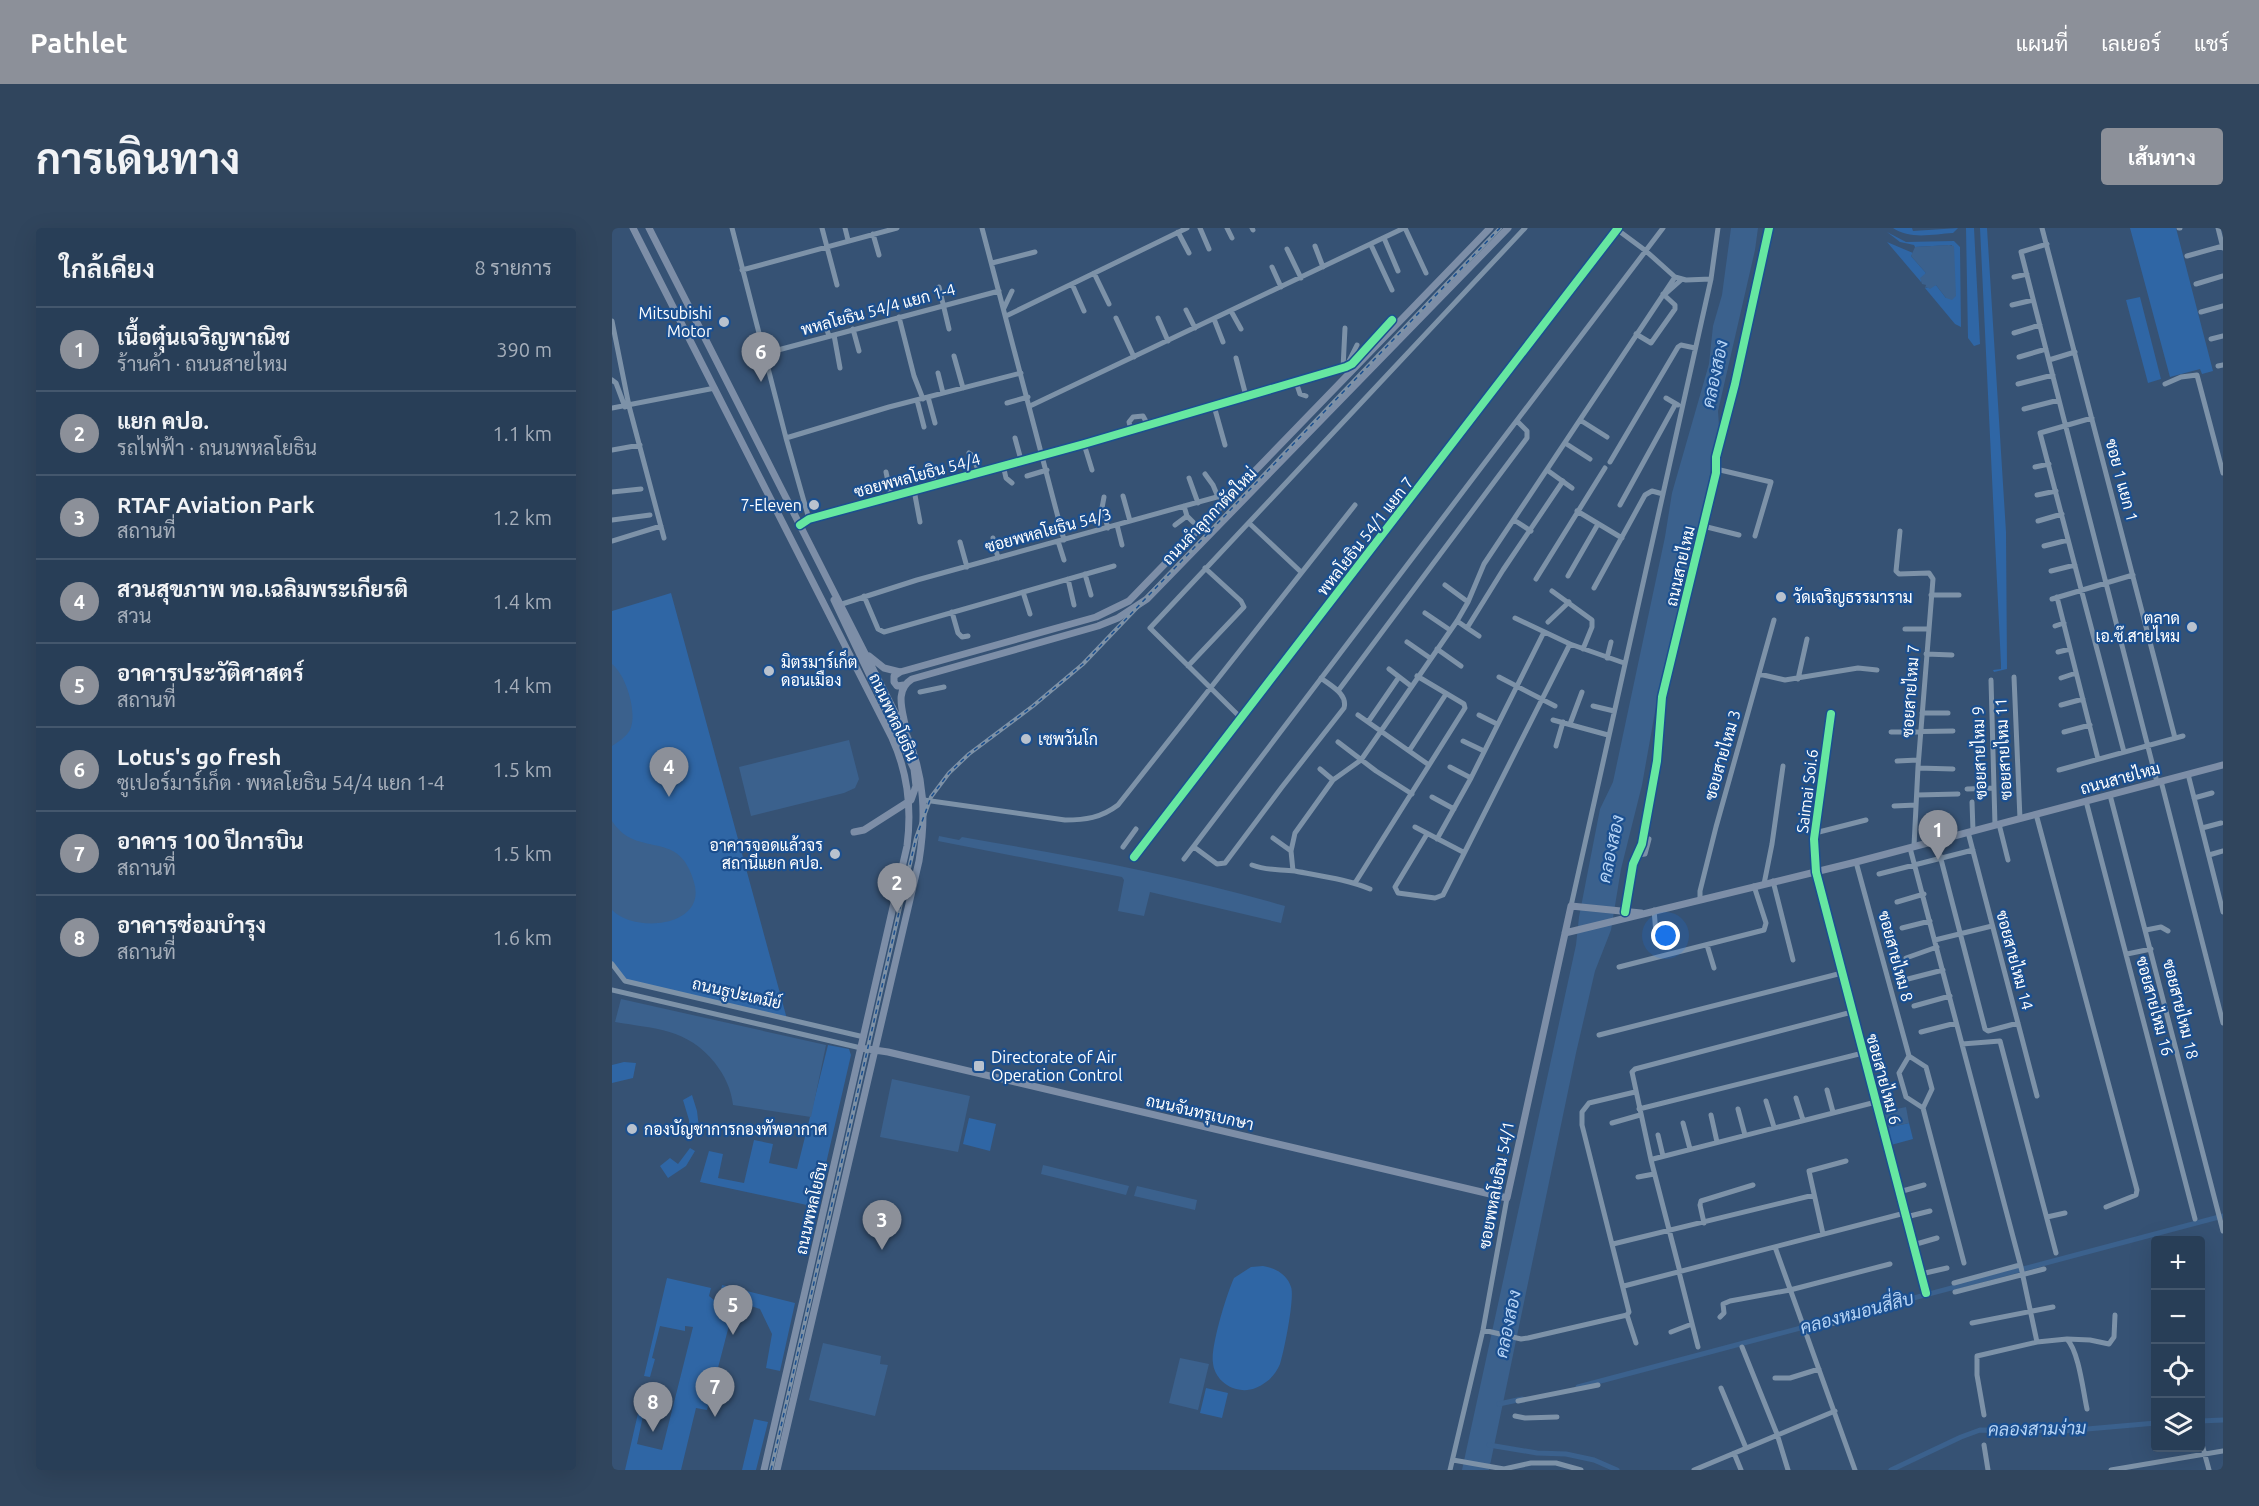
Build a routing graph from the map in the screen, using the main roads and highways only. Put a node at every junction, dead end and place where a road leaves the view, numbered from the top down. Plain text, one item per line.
1 (633, 228) edge
2 (649, 228) edge
3 (1490, 228) edge
4 (1508, 228) edge
5 (1304, 419) junction
6 (1313, 427) junction
7 (800, 525) junction
8 (786, 529) junction
9 (829, 584) junction
10 (864, 652) junction
11 (900, 672) junction
12 (904, 685) junction
13 (907, 736) junction
14 (2223, 766) edge
15 (854, 832) dead end
16 (1575, 906) joint
17 (1641, 913) junction
18 (1565, 933) junction
19 (864, 1037) junction
20 (876, 1043) junction
21 (861, 1048) junction
22 (874, 1051) junction
23 (888, 1052) junction
24 (1507, 1198) joint
25 (803, 1300) junction
26 (817, 1304) junction
27 (764, 1470) edge
28 (777, 1470) edge

1 - 8 main road, ถนนพหลโยธิน
2 - 7 main road, ถนนพหลโยธิน
3 - 5 main road, ถนนลำลูกกาตัดใหม่
4 - 6 main road, ถนนลำลูกกาตัดใหม่
5 - 6 main road
5 - 11 main road, ถนนลำลูกกาตัดใหม่
6 - 12 main road, ถนนลำลูกกาตัดใหม่
7 - 8 main road
7 - 9 main road, ถนนพหลโยธิน
8 - 19 main road, ถนนพหลโยธิน
9 - 10 main road, ถนนพหลโยธิน
9 - 15 main road
10 - 11 main road
10 - 13 main road, ถนนพหลโยธิน
11 - 12 main road
12 - 13 main road
13 - 20 main road, ถนนพหลโยธิน
14 - 17 main road, ถนนสายไหม
16 - 17 main road, ถนนสายไหม
16 - 18 main road, ซอยพหลโยธิน 54/1
17 - 18 main road, ถนนสายไหม
18 - 24 main road, ซอยพหลโยธิน 54/1
19 - 20 main road, ถนนจันทรุเบกษา
19 - 21 main road, ถนนพหลโยธิน
20 - 22 main road, ถนนพหลโยธิน
20 - 23 main road, ถนนจันทรุเบกษา
21 - 22 main road, ถนนจันทรุเบกษา
21 - 25 main road, ถนนพหลโยธิน
22 - 23 main road, ถนนจันทรุเบกษา
22 - 26 main road, ถนนพหลโยธิน
23 - 24 main road, ถนนจันทรุเบกษา
25 - 26 main road
25 - 27 main road, ถนนพหลโยธิน
26 - 28 main road, ถนนพหลโยธิน

